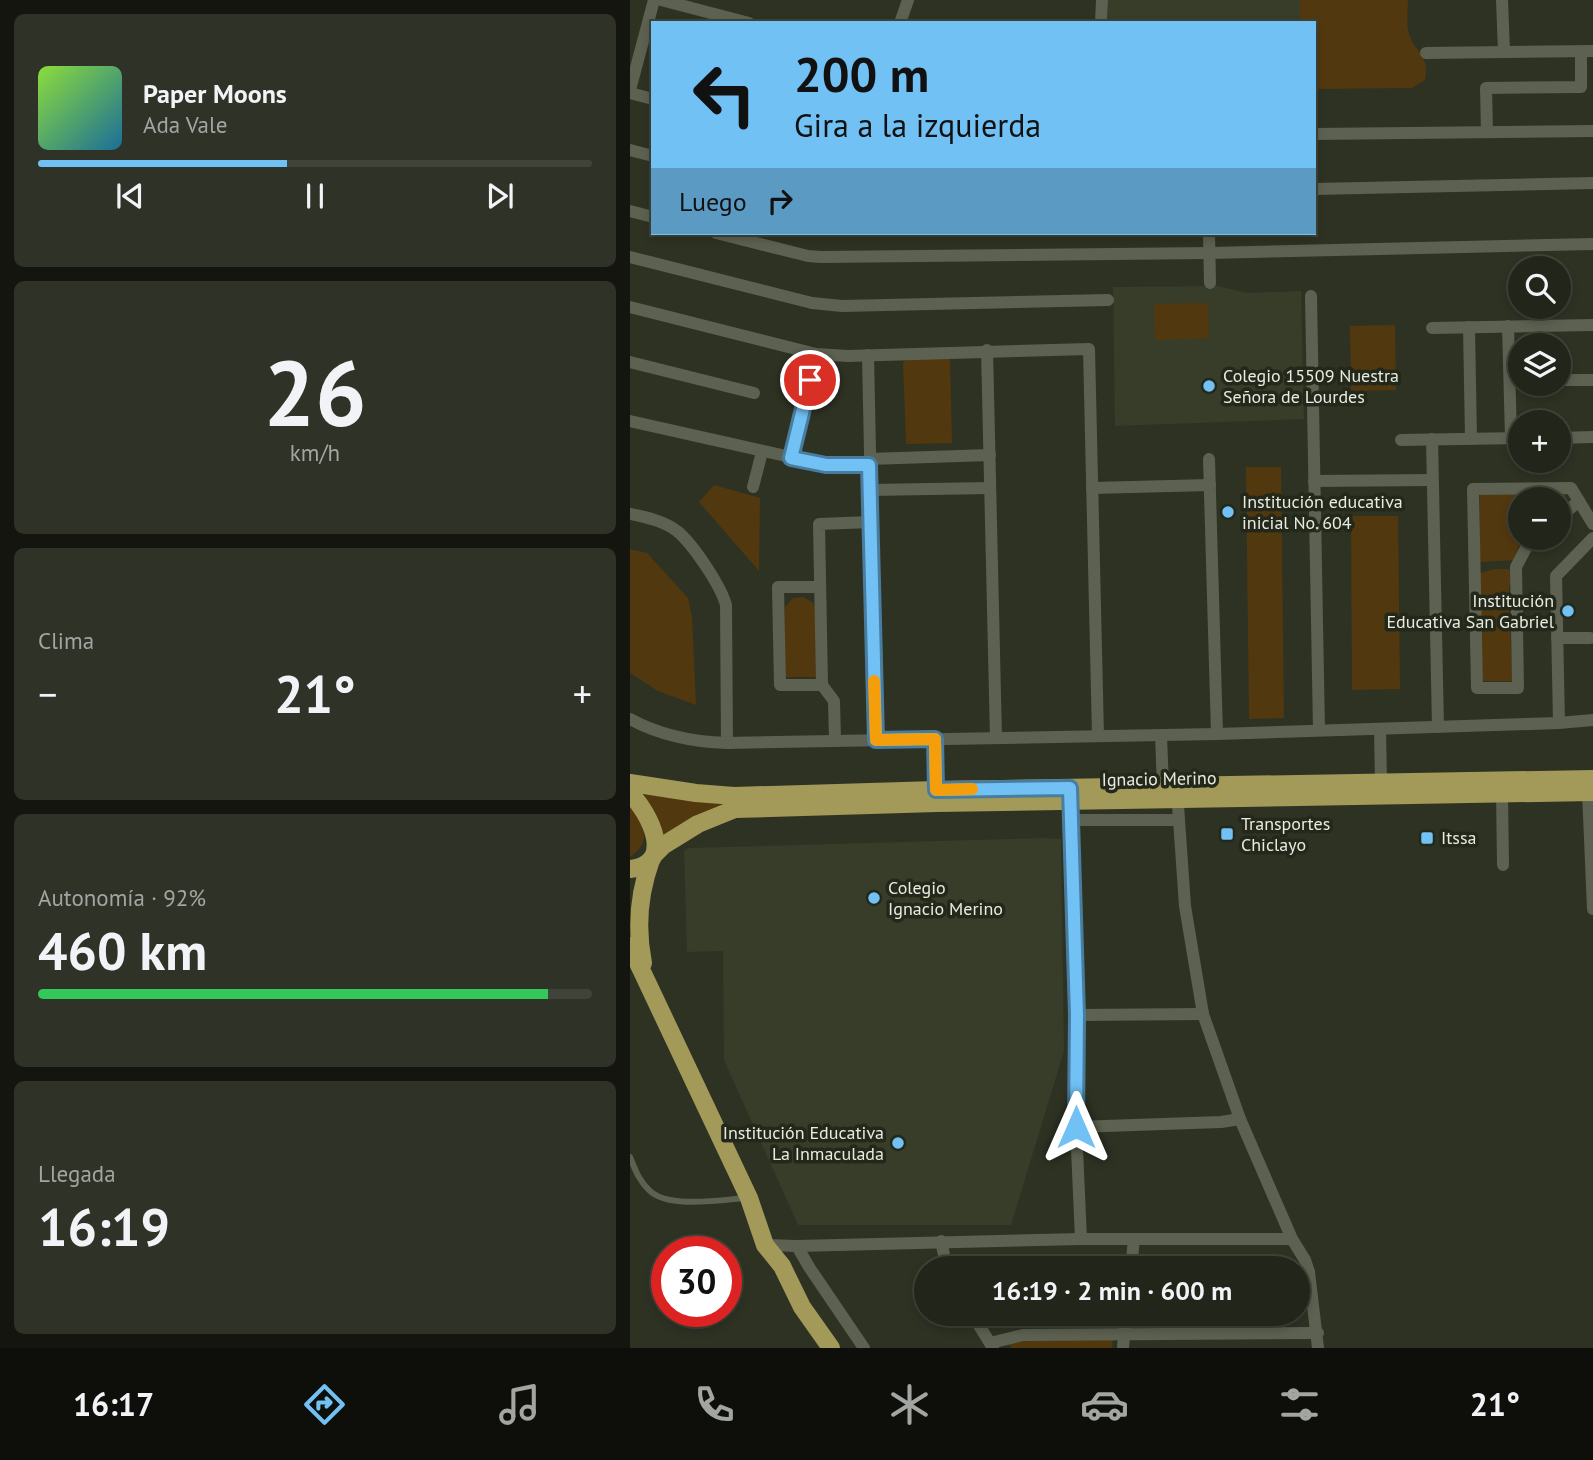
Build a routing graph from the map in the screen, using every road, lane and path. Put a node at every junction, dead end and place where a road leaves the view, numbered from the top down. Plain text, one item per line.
1 (654, 0) edge
2 (661, 0) edge
3 (908, 0) edge
4 (1102, 0) edge
5 (1502, 0) edge
6 (741, 21) edge
7 (901, 21) edge
8 (1101, 21) edge
9 (1587, 51) edge
10 (1426, 52) dead end
11 (1503, 52) junction
12 (630, 92) edge
13 (651, 98) edge
14 (1593, 131) edge
15 (1487, 132) junction
16 (1316, 134) edge
17 (630, 150) edge
18 (651, 155) edge
19 (1593, 183) edge
20 (1316, 189) edge
21 (630, 211) edge
22 (651, 216) edge
23 (724, 235) edge
24 (1209, 235) edge
25 (1593, 244) edge
26 (1210, 253) junction
27 (630, 257) edge
28 (1210, 283) dead end
29 (1311, 296) dead end
30 (1108, 300) dead end
31 (630, 307) edge
32 (1593, 325) edge
33 (1508, 326) junction
34 (1469, 327) junction
35 (1432, 328) dead end
36 (987, 350) junction
37 (816, 354) junction
38 (867, 355) junction
39 (630, 362) edge
40 (1571, 380) edge
41 (1593, 380) edge
42 (754, 393) dead end
43 (1514, 410) edge
44 (630, 421) edge
45 (1593, 437) edge
46 (1508, 438) edge
47 (1571, 438) edge
48 (1432, 439) junction
49 (1471, 439) junction
50 (1401, 440) dead end
51 (762, 452) junction
52 (990, 455) junction
53 (791, 458) junction
54 (1209, 459) dead end
55 (869, 462) junction
56 (1432, 480) junction
57 (1314, 481) junction
58 (1210, 485) junction
59 (754, 487) dead end
60 (990, 488) junction
61 (1092, 488) junction
62 (1571, 488) edge
63 (1508, 489) edge
64 (870, 490) junction
65 (1579, 501) junction
66 (1571, 508) edge
67 (630, 514) edge
68 (870, 522) junction
69 (1593, 524) edge
70 (1593, 538) edge
71 (1525, 550) edge
72 (819, 587) junction
73 (1558, 638) junction
74 (1590, 638) dead end
75 (822, 685) junction
76 (630, 719) edge
77 (1593, 720) edge
78 (1559, 723) junction
79 (1438, 727) junction
80 (1380, 729) junction
81 (1319, 730) junction
82 (1217, 734) junction
83 (1161, 735) junction
84 (1098, 736) junction
85 (996, 738) junction
86 (935, 739) junction
87 (835, 740) junction
88 (876, 740) junction
89 (727, 743) junction
90 (1381, 782) junction
91 (630, 783) edge
92 (1591, 788) edge
93 (936, 790) junction
94 (1172, 791) junction
95 (630, 793) edge
96 (1502, 793) junction
97 (1070, 803) junction
98 (1179, 820) junction
99 (653, 857) junction
100 (1503, 865) dead end
101 (630, 869) edge
102 (1593, 909) edge
103 (630, 946) edge
104 (647, 980) junction
105 (1203, 1014) junction
106 (1077, 1015) junction
107 (1240, 1119) junction
108 (1076, 1127) junction
109 (630, 1157) edge
110 (749, 1198) junction
111 (1081, 1239) junction
112 (1134, 1239) junction
113 (1292, 1239) junction
114 (941, 1241) junction
115 (765, 1245) junction
116 (797, 1246) junction
117 (944, 1256) edge
118 (1132, 1256) edge
119 (980, 1326) edge
120 (1125, 1326) edge
121 (1318, 1333) junction
122 (1124, 1334) junction
123 (992, 1345) edge
124 (831, 1348) edge
125 (864, 1348) edge
126 (1123, 1348) edge
127 (1318, 1348) edge

1 - 12 street
2 - 6 street
3 - 7 street
4 - 8 street
5 - 11 street
9 - 11 street
9 - 15 street
10 - 11 street
12 - 13 street
14 - 15 street
15 - 16 street
17 - 18 street
19 - 20 street
21 - 22 street
23 - 26 street
24 - 26 street
25 - 26 street
26 - 28 street
27 - 30 street
29 - 57 street
31 - 37 street
32 - 33 street
33 - 34 street
33 - 43 street
34 - 35 street
34 - 49 street
36 - 38 street
36 - 52 street
36 - 61 street
37 - 38 street
37 - 53 street
38 - 55 street
39 - 42 street
40 - 41 street
44 - 51 street
45 - 47 street
46 - 49 street
48 - 49 street
48 - 50 street
48 - 56 street
51 - 53 street
51 - 59 street
52 - 55 street
52 - 60 street
53 - 55 street
54 - 58 street
55 - 64 street
56 - 57 street
56 - 79 street
57 - 81 street
58 - 61 street
58 - 82 street
60 - 64 street
60 - 85 street
61 - 84 street
62 - 65 street
63 - 71 street
64 - 68 street
65 - 66 street
65 - 69 street
67 - 89 street
68 - 72 street
68 - 88 street
70 - 73 street
72 - 75 street
72 - 75 street
73 - 74 street
73 - 78 street
75 - 87 street
76 - 89 street
77 - 78 street
78 - 79 street
79 - 80 street
80 - 81 street
80 - 90 street
81 - 82 street
82 - 83 street
83 - 84 street
83 - 94 street
84 - 85 street
85 - 86 street
86 - 88 street
86 - 93 street
87 - 88 street
87 - 89 street
90 - 92 main road
90 - 94 main road
91 - 93 main road
92 - 96 main road, Ignacio Merino
92 - 102 street
93 - 97 main road
94 - 96 main road, Ignacio Merino
94 - 97 main road
94 - 98 street
95 - 99 main road
96 - 100 street
97 - 98 street
97 - 99 main road
97 - 106 street
98 - 105 street
99 - 101 main road
99 - 104 main road
103 - 104 main road
104 - 110 main road
105 - 106 street
105 - 107 street
106 - 108 street
107 - 108 street
107 - 113 street
108 - 111 street
109 - 110 lane
110 - 115 main road
111 - 112 street
111 - 114 street
112 - 113 street
112 - 118 street
113 - 121 street
114 - 116 street
114 - 117 street
115 - 116 street
115 - 124 main road
116 - 125 street
119 - 123 street
120 - 122 street
121 - 122 street
121 - 127 street
122 - 123 street
122 - 126 street

